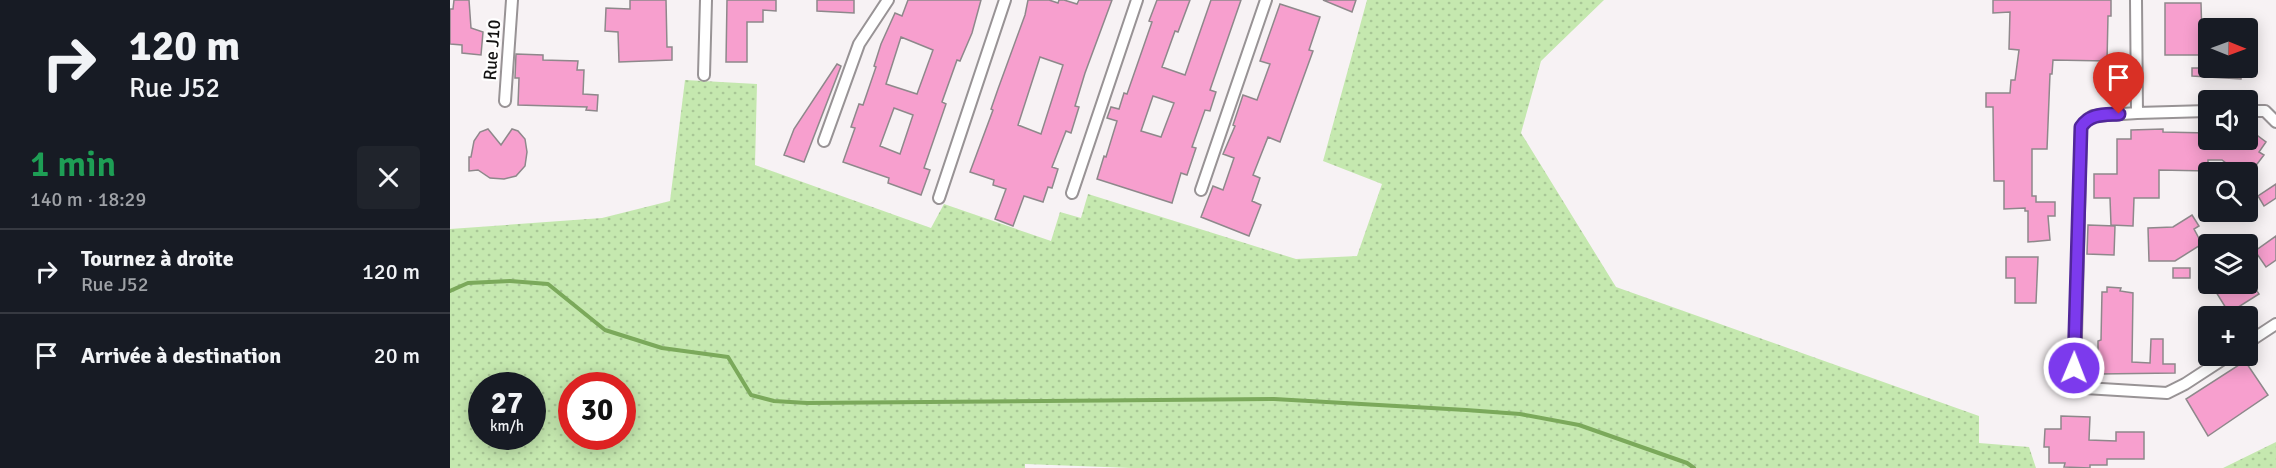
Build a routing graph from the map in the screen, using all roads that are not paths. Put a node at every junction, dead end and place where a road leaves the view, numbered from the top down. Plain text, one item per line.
1 (512, 0) edge
2 (706, 0) edge
3 (888, 0) edge
4 (1005, 0) edge
5 (1137, 0) edge
6 (1266, 0) edge
7 (2136, 0) edge
8 (704, 75) dead end
9 (505, 101) dead end
10 (2198, 111) edge
11 (2258, 111) edge
12 (2137, 113) junction
13 (2276, 122) edge
14 (824, 141) dead end
15 (1201, 190) dead end
16 (1072, 193) dead end
17 (939, 198) dead end
18 (2276, 324) edge
19 (2258, 336) edge
20 (2213, 366) edge

1 - 9 street, Rue J10
2 - 8 street
3 - 14 street
4 - 17 street
5 - 16 street
6 - 15 street
7 - 12 street
10 - 12 street
11 - 13 street
12 - 20 street
18 - 19 street

